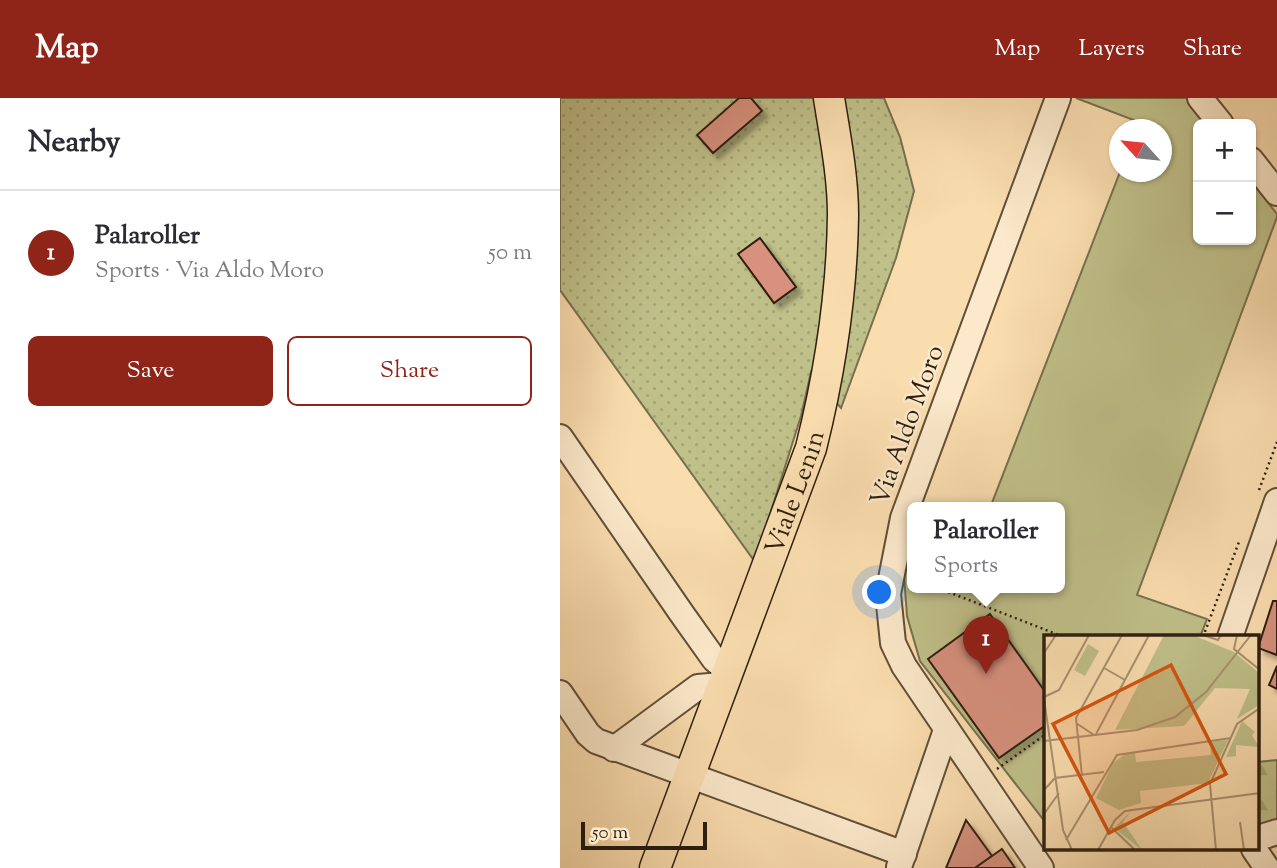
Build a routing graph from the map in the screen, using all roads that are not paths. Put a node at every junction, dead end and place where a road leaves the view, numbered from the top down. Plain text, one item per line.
1 (829, 98) edge
2 (1058, 98) edge
3 (1200, 98) edge
4 (1217, 119) edge
5 (1256, 166) edge
6 (1277, 193) edge
7 (560, 437) edge
8 (1277, 501) edge
9 (909, 502) edge
10 (907, 507) edge
11 (1231, 635) edge
12 (724, 678) junction
13 (560, 693) edge
14 (946, 730) junction
15 (614, 750) junction
16 (690, 775) junction
17 (1277, 832) edge
18 (1259, 838) edge
19 (1255, 850) edge
20 (901, 861) edge
21 (655, 868) edge
22 (1041, 868) edge
23 (1268, 868) edge

1 - 12 main road, Viale Lenin
2 - 9 street, Via Aldo Moro
3 - 4 street
5 - 6 street
7 - 12 street
8 - 11 street
10 - 14 street, Via Aldo Moro
12 - 15 street
12 - 16 main road, Viale Lenin
13 - 15 street
14 - 20 street
14 - 22 street, Via Aldo Moro
15 - 16 street
16 - 20 street
16 - 21 main road, Viale Lenin
17 - 18 street
19 - 23 street

